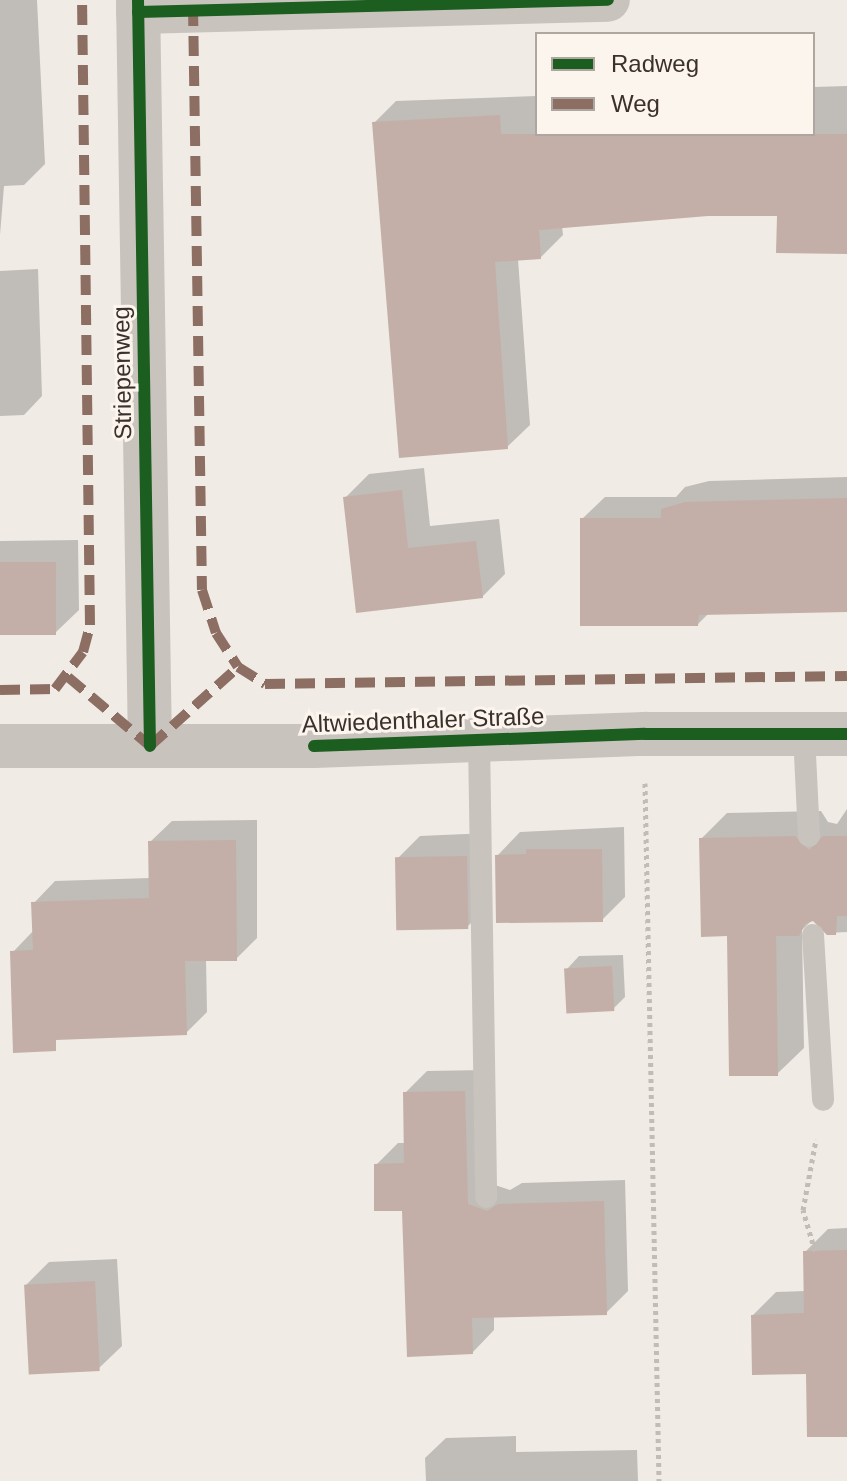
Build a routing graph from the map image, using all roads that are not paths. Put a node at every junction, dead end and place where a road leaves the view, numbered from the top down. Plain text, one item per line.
1 (553, 0) edge
2 (608, 0) edge
3 (138, 6) edge
4 (804, 734) junction
5 (847, 734) edge
6 (479, 740) junction
7 (0, 746) edge
8 (150, 746) junction
9 (809, 836) dead end
10 (813, 935) dead end
11 (823, 1100) road end
12 (486, 1197) dead end

1 - 2 street
1 - 3 street
3 - 8 street, Striepenweg
4 - 5 street, Altwiedenthaler Straße
4 - 6 street, Altwiedenthaler Straße
4 - 9 lane
6 - 8 street, Altwiedenthaler Straße
6 - 12 lane
7 - 8 street, Altwiedenthaler Straße
10 - 11 lane

